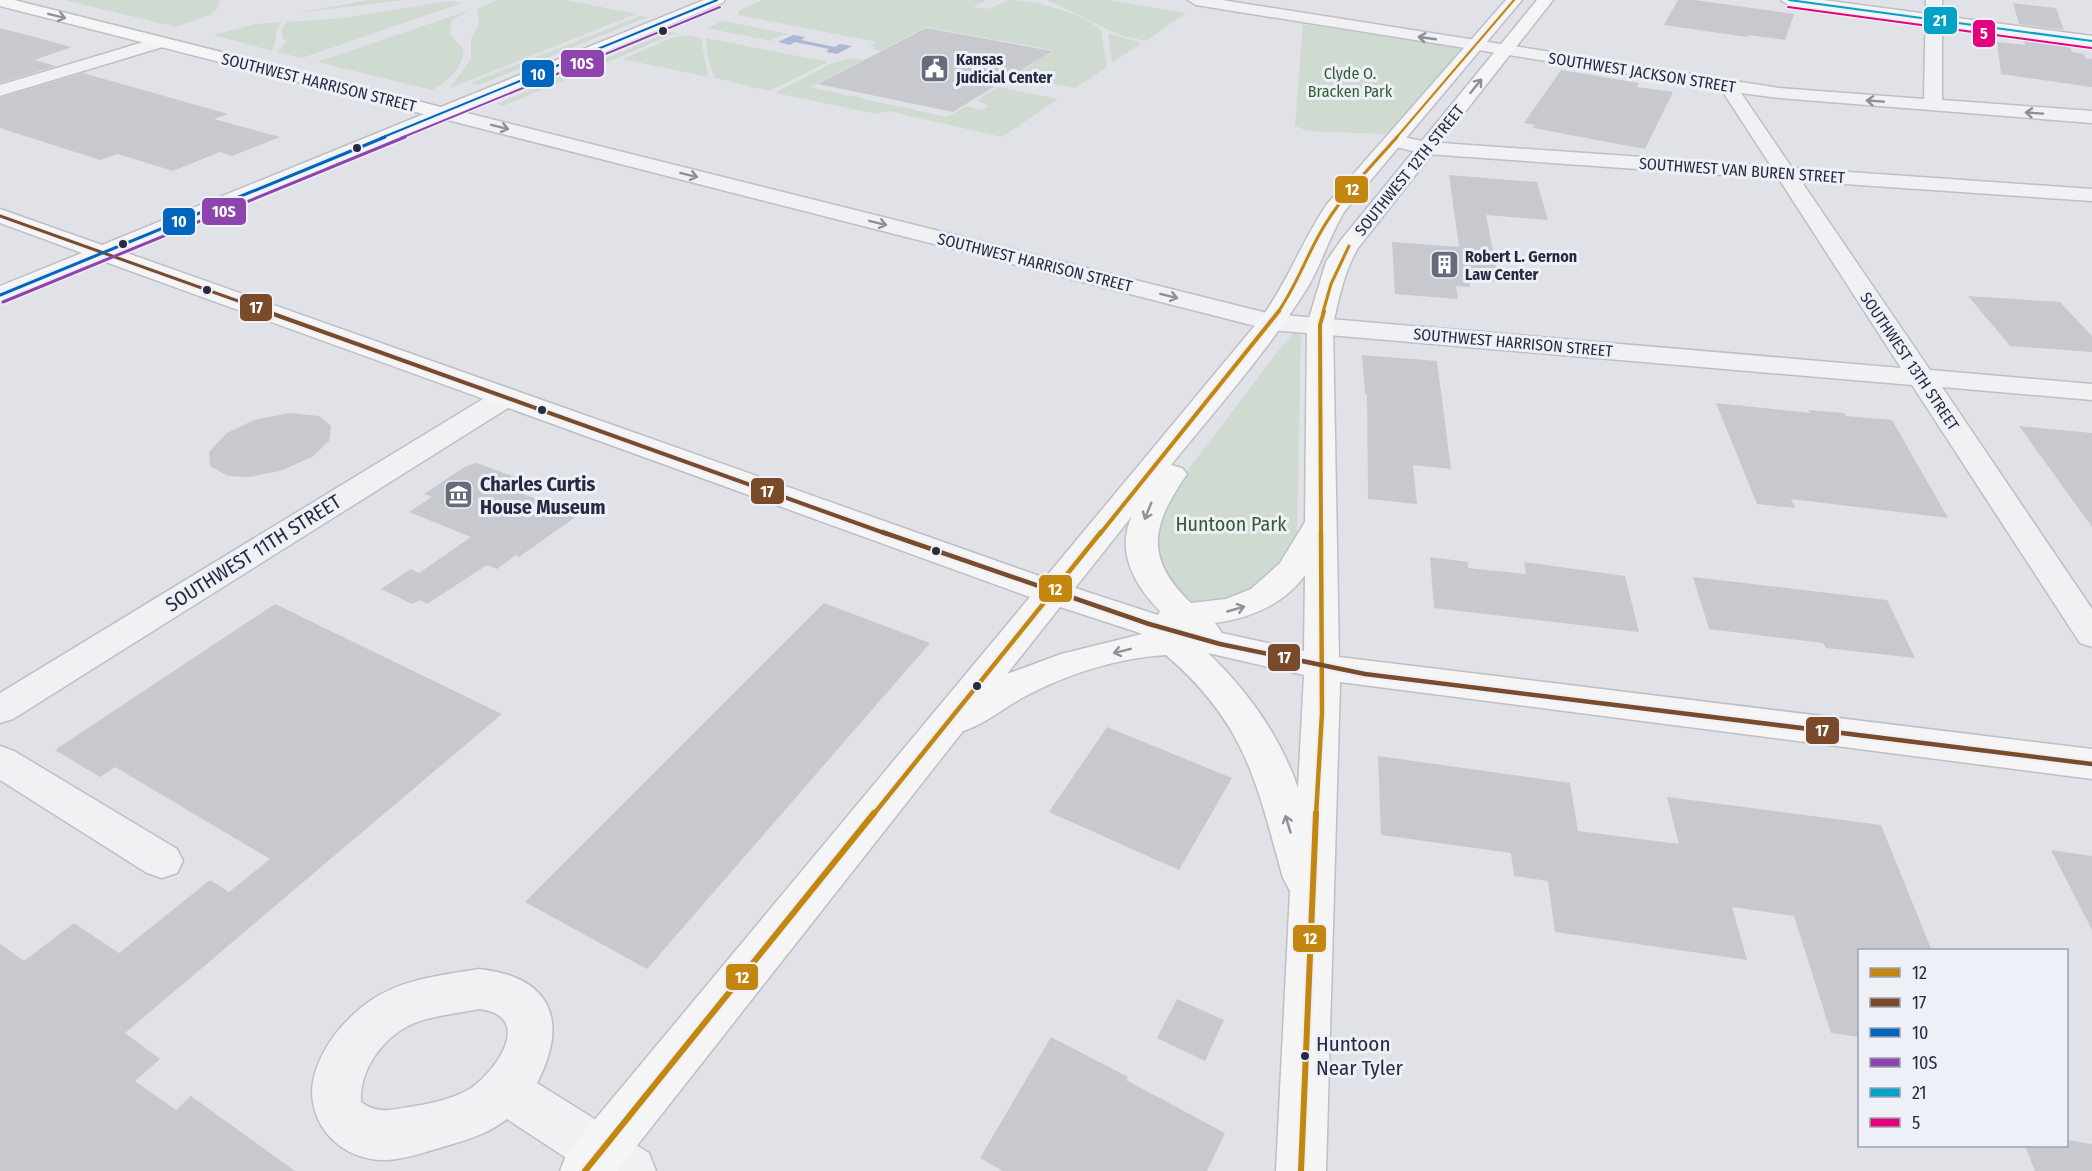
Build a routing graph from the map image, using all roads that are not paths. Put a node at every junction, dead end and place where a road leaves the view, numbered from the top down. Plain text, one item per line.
1 (717, 0) edge
2 (1196, 0) edge
3 (1514, 0) edge
4 (1545, 0) edge
5 (1790, 0) edge
6 (1934, 0) edge
7 (0, 1) edge
8 (1934, 19) junction
9 (2092, 40) edge
10 (160, 42) junction
11 (1476, 45) junction
12 (1505, 50) junction
13 (1728, 86) junction
14 (0, 91) edge
15 (1934, 105) junction
16 (443, 113) junction
17 (2092, 117) edge
18 (1393, 141) junction
19 (1427, 148) junction
20 (1786, 173) junction
21 (2092, 195) edge
22 (0, 216) edge
23 (103, 253) junction
24 (0, 295) edge
25 (1271, 322) junction
26 (1320, 325) junction
27 (1921, 377) junction
28 (2092, 392) edge
29 (506, 397) junction
30 (1321, 521) junction
31 (1054, 591) junction
32 (1136, 618) junction
33 (1177, 629) junction
34 (2092, 635) edge
35 (1221, 645) junction
36 (1322, 668) junction
37 (0, 710) edge
38 (942, 730) junction
39 (0, 761) edge
40 (2092, 764) edge
41 (162, 861) dead end
42 (1311, 900) junction
43 (505, 1090) dead end
44 (606, 1165) edge
45 (1301, 1171) edge

1 - 16 main road
11 -> 2 street, SOUTHWEST JACKSON STREET
3 - 11 main road, SOUTHWEST 12TH STREET
4 - 12 main road, SOUTHWEST 12TH STREET
5 - 8 main road
6 - 8 street
7 -> 10 main road, SOUTHWEST HARRISON STREET
8 - 9 main road
8 - 15 street
10 - 14 street
10 - 16 main road, SOUTHWEST HARRISON STREET
11 - 12 street, SOUTHWEST JACKSON STREET
11 - 18 main road, SOUTHWEST 12TH STREET
12 - 13 street, SOUTHWEST JACKSON STREET
19 -> 12 main road, SOUTHWEST 12TH STREET
15 -> 13 street, SOUTHWEST JACKSON STREET
13 - 20 street, SOUTHWEST 13TH STREET
17 -> 15 street, SOUTHWEST JACKSON STREET
16 - 23 main road
16 -> 25 street, SOUTHWEST HARRISON STREET
18 - 19 street, SOUTHWEST VAN BUREN STREET
18 - 25 main road, SOUTHWEST 12TH STREET
19 - 20 street, SOUTHWEST VAN BUREN STREET
19 - 26 main road, SOUTHWEST 12TH STREET
20 - 21 street, SOUTHWEST VAN BUREN STREET
20 - 27 street, SOUTHWEST 13TH STREET
22 - 23 main road
23 - 24 main road
23 - 29 main road
25 - 26 street, SOUTHWEST HARRISON STREET
25 - 31 main road, SOUTHWEST 12TH STREET
25 -> 33 main road
26 - 27 street, SOUTHWEST HARRISON STREET
26 - 30 main road, SOUTHWEST 12TH STREET
27 - 28 street, SOUTHWEST HARRISON STREET
27 - 34 street, SOUTHWEST 13TH STREET
29 - 31 main road
29 - 37 street, SOUTHWEST 11TH STREET
33 -> 30 main road
30 - 36 main road, SOUTHWEST 12TH STREET
31 - 32 main road
31 - 38 main road, SOUTHWEST 12TH STREET
32 - 33 main road
32 - 35 main road
33 - 35 main road
33 -> 38 main road
42 -> 33 main road
35 - 36 main road
36 - 40 main road
36 - 42 main road, SOUTHWEST 12TH STREET
38 - 44 main road, SOUTHWEST 12TH STREET
39 - 41 street
42 - 45 main road, SOUTHWEST 12TH STREET
43 - 44 street

